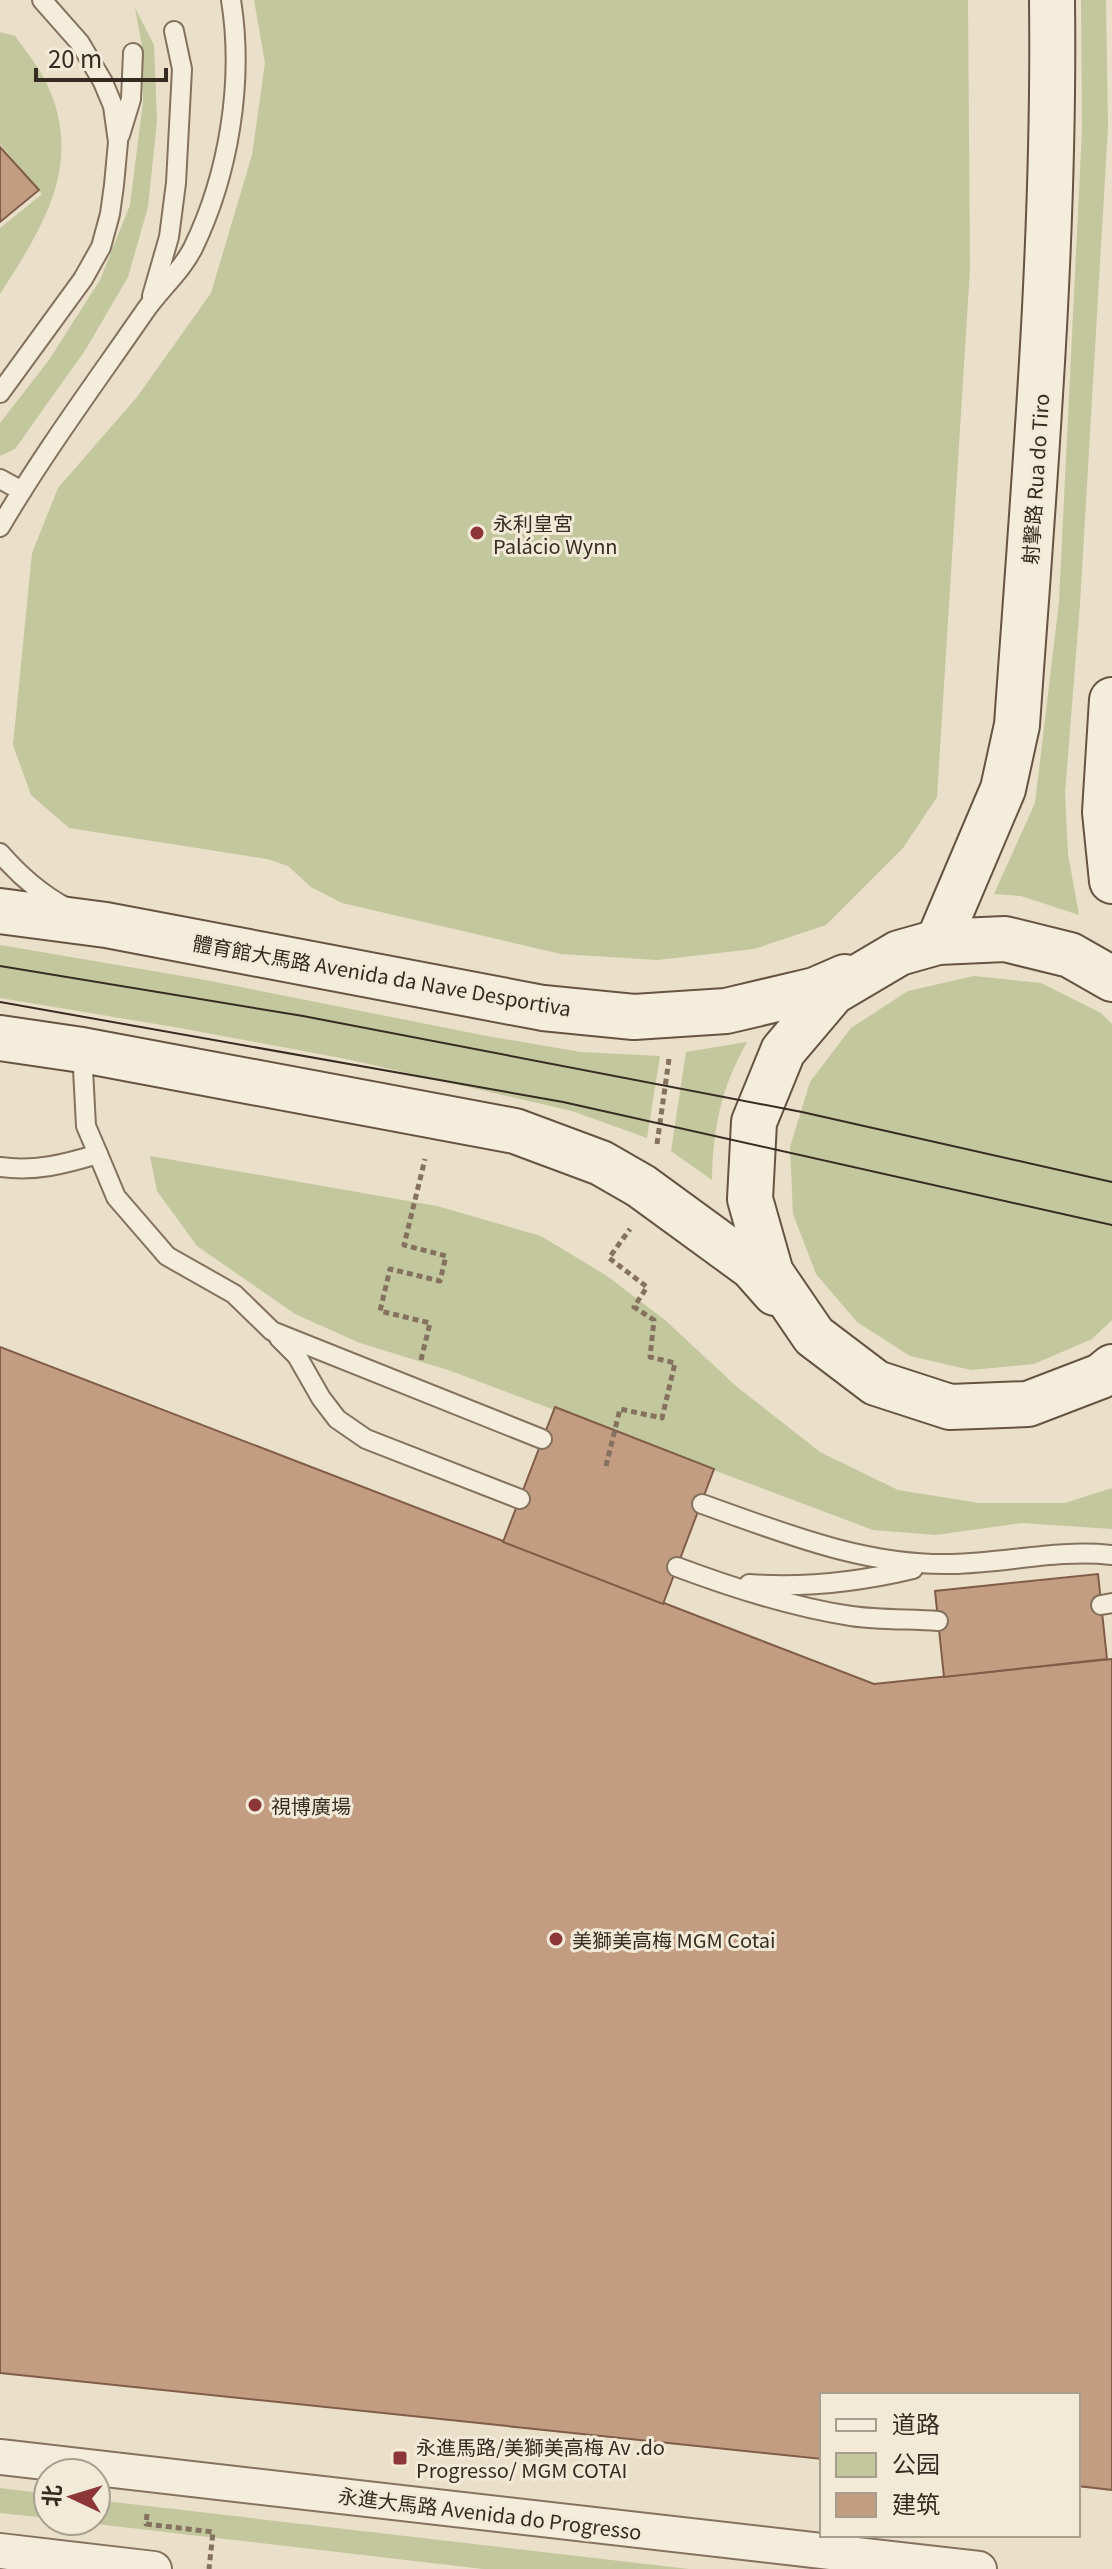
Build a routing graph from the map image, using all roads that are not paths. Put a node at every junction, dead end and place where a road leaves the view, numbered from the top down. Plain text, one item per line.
1 (42, 0) edge
2 (231, 0) edge
3 (1052, 0) edge
4 (174, 31) dead end
5 (133, 53) dead end
6 (118, 142) junction
7 (149, 305) junction
8 (0, 393) edge
9 (0, 479) edge
10 (22, 491) junction
11 (0, 527) edge
12 (1112, 700) edge
13 (0, 853) edge
14 (1112, 881) edge
15 (0, 911) edge
16 (106, 925) junction
17 (918, 948) junction
18 (1112, 979) edge
19 (0, 1038) edge
20 (82, 1050) junction
21 (98, 1154) junction
22 (0, 1167) edge
23 (272, 1331) junction
24 (814, 1336) junction
25 (1108, 1372) edge
26 (542, 1439) dead end
27 (520, 1499) dead end
28 (702, 1504) dead end
29 (1112, 1555) edge
30 (936, 1563) junction
31 (677, 1567) dead end
32 (716, 1582) junction
33 (938, 1621) dead end
34 (0, 2457) edge
35 (0, 2551) edge
36 (154, 2569) edge
37 (979, 2569) edge

1 - 6 lane
2 - 7 lane
3 - 17 main road, 射擊路 Rua do Tiro
4 - 7 lane
5 - 6 lane
6 - 8 lane
7 - 10 lane
9 - 10 lane
10 - 11 lane
12 - 14 main road
13 - 16 lane
15 - 16 main road, 體育館大馬路 Avenida da Nave Desportiva
16 - 17 main road, 體育館大馬路 Avenida da Nave Desportiva
17 - 18 main road
17 - 24 main road
19 - 20 main road
20 - 21 lane
20 - 24 main road
21 - 22 lane
21 - 23 lane
23 - 26 lane
23 - 27 lane
24 - 25 main road
28 - 30 lane
29 - 30 lane
30 - 32 lane
31 - 32 lane
32 - 33 lane
34 - 37 street, 永進大馬路 Avenida do Progresso
35 - 36 street

